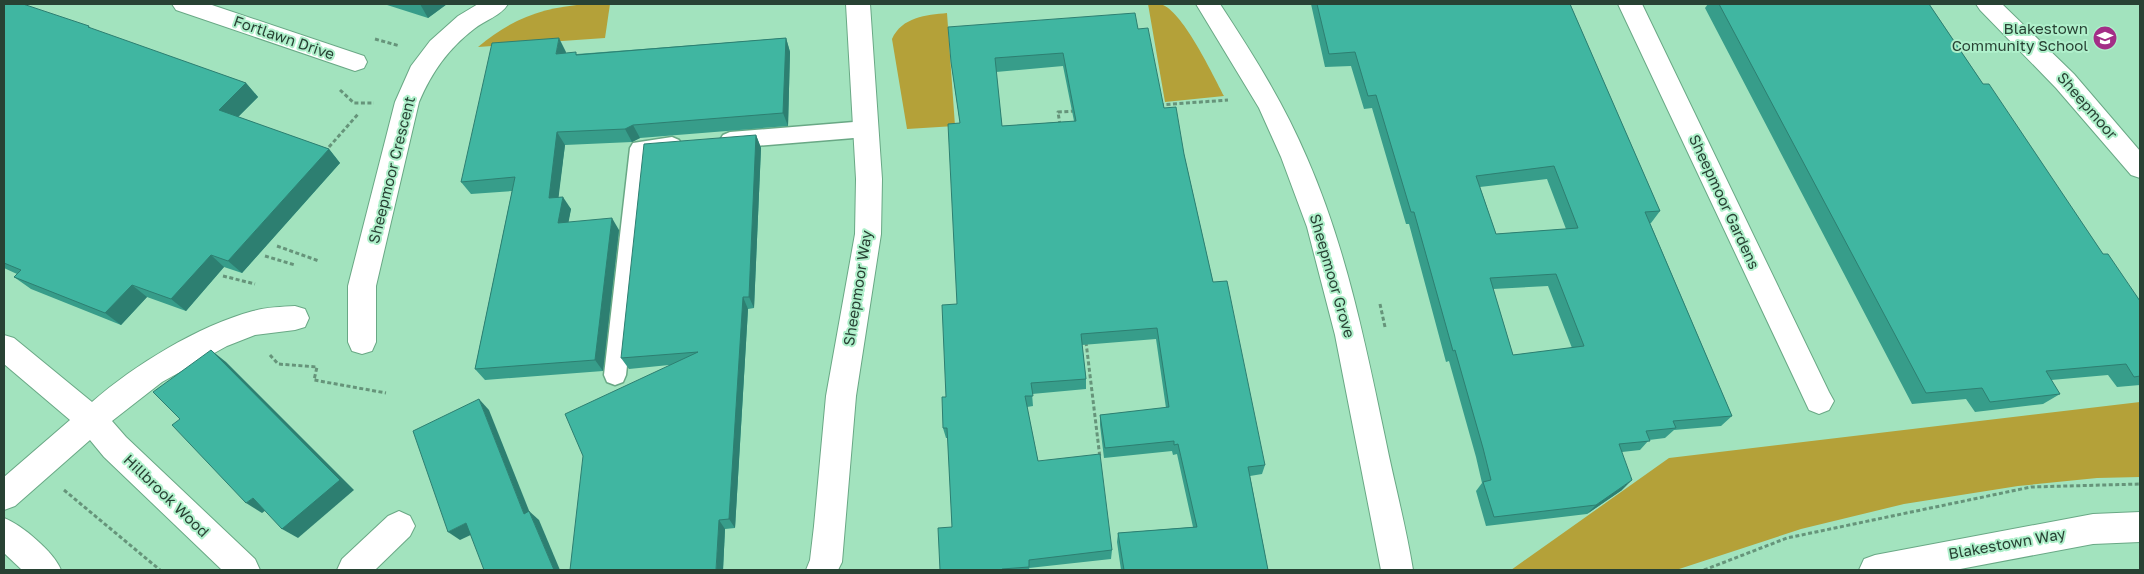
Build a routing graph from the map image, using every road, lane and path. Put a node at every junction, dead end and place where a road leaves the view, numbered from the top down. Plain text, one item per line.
1 (184, 4) edge
2 (496, 4) edge
3 (858, 4) edge
4 (1208, 4) edge
5 (1630, 4) edge
6 (1988, 4) edge
7 (355, 62) dead end
8 (338, 86) dead end
9 (1234, 99) dead end
10 (407, 102) junction
11 (1156, 105) edge
12 (1078, 110) edge
13 (359, 113) dead end
14 (866, 129) junction
15 (1061, 131) edge
16 (329, 147) edge
17 (2140, 168) edge
18 (277, 246) dead end
19 (265, 256) dead end
20 (319, 260) dead end
21 (295, 265) dead end
22 (223, 276) edge
23 (255, 284) dead end
24 (295, 318) dead end
25 (1085, 333) edge
26 (217, 337) junction
27 (362, 342) dead end
28 (4, 347) edge
29 (615, 375) dead end
30 (386, 394) dead end
31 (1819, 401) dead end
32 (92, 420) junction
33 (1100, 459) edge
34 (36, 467) junction
35 (2140, 484) edge
36 (4, 496) edge
37 (399, 526) dead end
38 (2140, 527) edge
39 (4, 533) edge
40 (359, 569) edge
41 (45, 570) edge
42 (160, 570) edge
43 (244, 570) edge
44 (822, 570) edge
45 (1397, 570) edge
46 (1704, 570) edge
47 (1875, 570) edge

1 - 7 street, Fortlawn Drive
2 - 10 street, Sheepmoor Crescent
3 - 14 street, Sheepmoor Way
4 - 45 street, Sheepmoor Grove
5 - 31 street, Sheepmoor Gardens
6 - 17 street, Sheepmoor
8 - 10 path
9 - 11 path
10 - 27 street, Sheepmoor Crescent
12 - 15 path
13 - 16 path
14 - 29 lane
14 - 44 street, Sheepmoor Way
18 - 20 path
19 - 21 path
22 - 23 path
24 - 26 street
25 - 33 path
26 - 30 path
26 - 32 street
28 - 32 street, Hillbrook Wood
32 - 34 street
32 - 43 street, Hillbrook Wood
34 - 36 street
34 - 42 path
35 - 46 path
37 - 40 street
38 - 47 street, Blakestown Way
39 - 41 street

